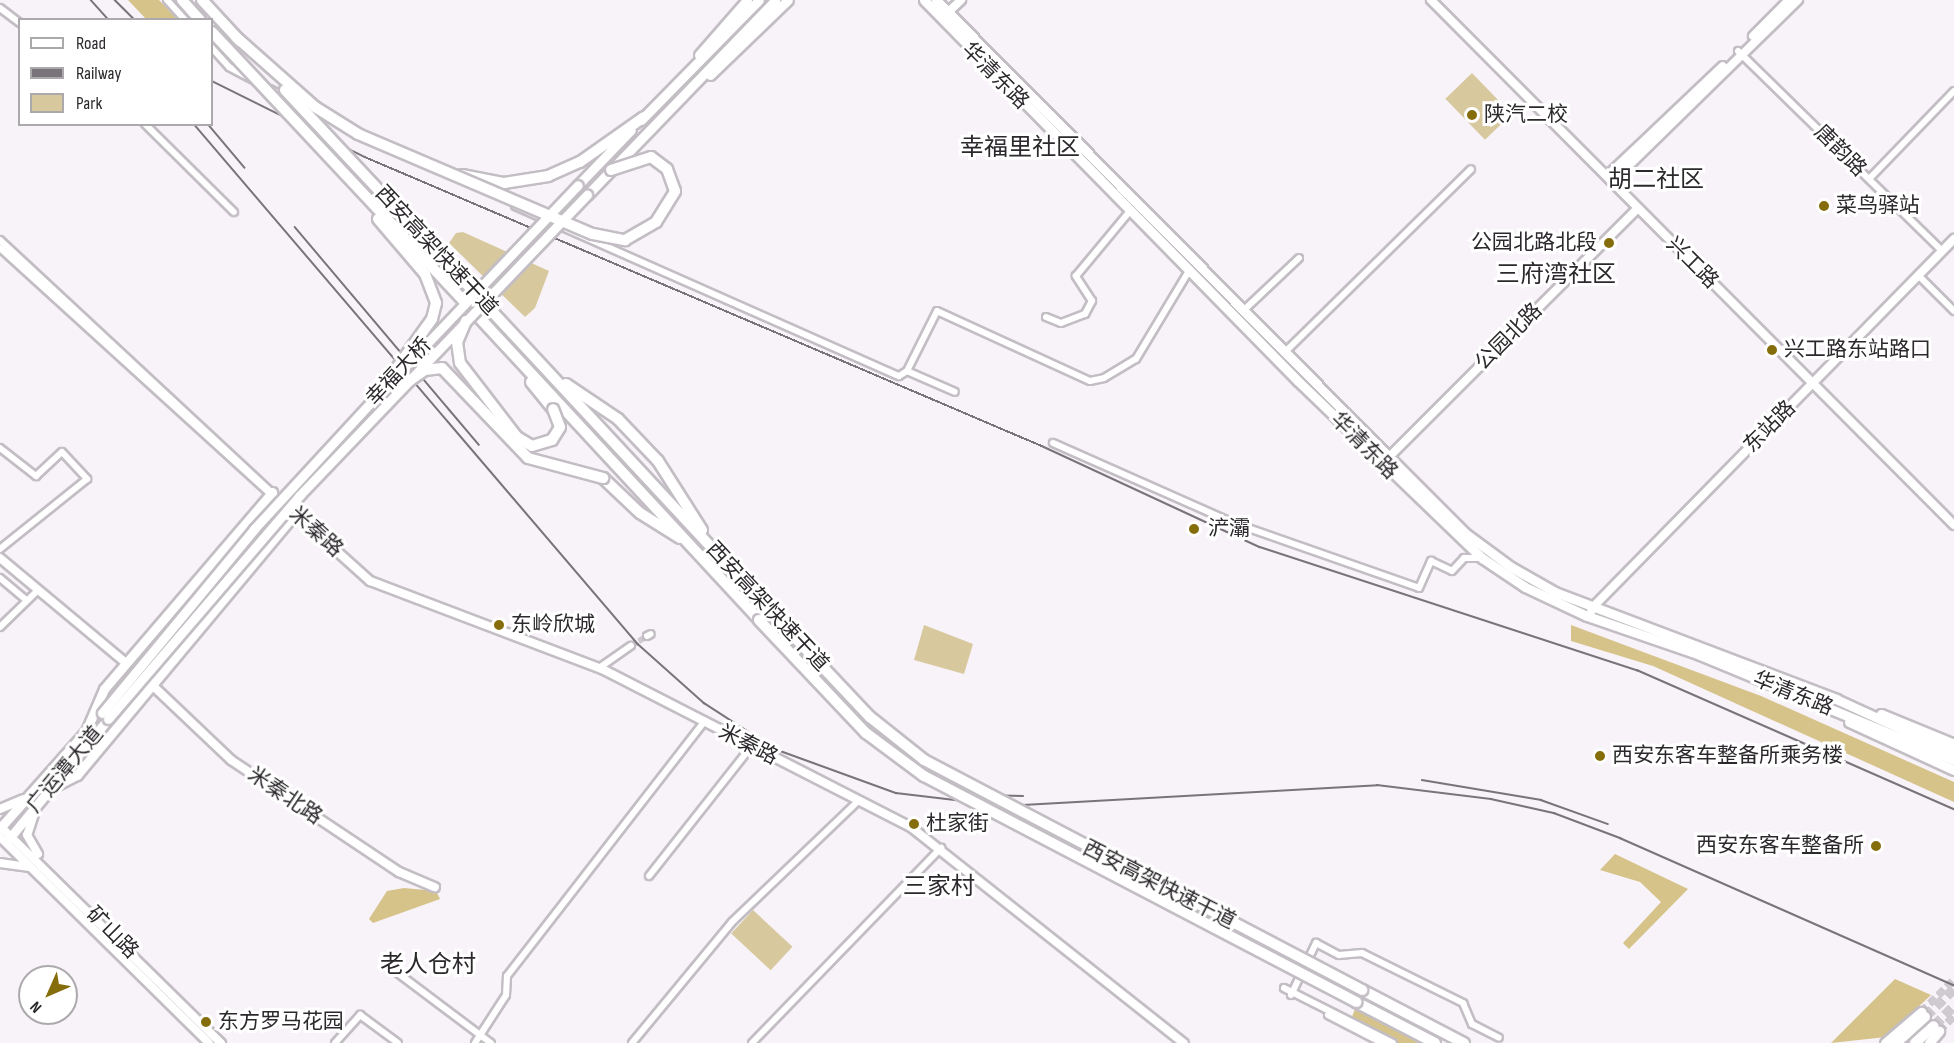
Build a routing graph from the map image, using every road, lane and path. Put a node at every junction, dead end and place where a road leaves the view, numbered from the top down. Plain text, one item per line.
1 (167, 0) edge
2 (182, 0) edge
3 (202, 0) edge
4 (747, 0) edge
5 (759, 0) edge
6 (775, 0) edge
7 (788, 0) edge
8 (924, 0) edge
9 (936, 0) edge
10 (960, 0) edge
11 (1431, 0) edge
12 (1789, 0) edge
13 (1798, 0) edge
14 (0, 8) edge
15 (944, 16) junction
16 (183, 18) edge
17 (198, 18) edge
18 (18, 22) edge
19 (213, 33) edge
20 (236, 37) junction
21 (711, 43) junction
22 (213, 49) edge
23 (1741, 53) junction
24 (1954, 91) edge
25 (644, 117) junction
26 (325, 119) dead end
27 (660, 119) junction
28 (148, 126) edge
29 (310, 138) junction
30 (1471, 169) dead end
31 (611, 170) junction
32 (440, 171) junction
33 (1611, 178) junction
34 (1869, 179) junction
35 (501, 200) dead end
36 (1637, 209) junction
37 (1130, 211) junction
38 (234, 212) dead end
39 (1954, 239) edge
40 (0, 240) edge
41 (0, 248) edge
42 (1942, 251) junction
43 (1299, 258) dead end
44 (1191, 268) junction
45 (1918, 275) junction
46 (1954, 311) edge
47 (1243, 312) junction
48 (1046, 317) dead end
49 (466, 321) junction
50 (491, 329) junction
51 (1284, 353) junction
52 (908, 371) junction
53 (552, 375) junction
54 (1812, 384) junction
55 (402, 386) junction
56 (954, 392) dead end
57 (379, 393) junction
58 (1053, 443) dead end
59 (0, 448) edge
60 (1385, 461) junction
61 (271, 493) junction
62 (282, 502) joint
63 (295, 513) junction
64 (1954, 525) edge
65 (690, 545) junction
66 (0, 549) edge
67 (717, 553) junction
68 (0, 558) edge
69 (1482, 558) junction
70 (0, 578) edge
71 (38, 590) junction
72 (27, 601) junction
73 (1593, 607) junction
74 (1589, 617) junction
75 (0, 627) edge
76 (631, 646) tunnel mouth
77 (126, 663) junction
78 (599, 668) junction
79 (150, 683) junction
80 (1836, 699) junction
81 (1813, 703) junction
82 (105, 716) junction
83 (704, 722) junction
84 (86, 731) junction
85 (1908, 736) junction
86 (1954, 744) edge
87 (751, 747) junction
88 (1954, 753) edge
89 (1954, 760) edge
90 (1954, 770) edge
91 (53, 787) junction
92 (28, 796) junction
93 (43, 799) junction
94 (858, 801) junction
95 (0, 809) edge
96 (3, 832) edge
97 (0, 849) edge
98 (940, 849) junction
99 (0, 863) edge
100 (52, 873) junction
101 (649, 876) dead end
102 (42, 878) junction
103 (435, 887) dead end
104 (395, 971) dead end
105 (1283, 990) dead end
106 (1292, 994) junction
107 (1923, 1014) joint
108 (1936, 1028) junction
109 (481, 1035) junction
110 (1499, 1038) dead end
111 (209, 1043) edge
112 (221, 1043) edge
113 (335, 1043) edge
114 (398, 1043) edge
115 (475, 1043) edge
116 (491, 1043) edge
117 (632, 1043) edge
118 (752, 1043) edge
119 (1184, 1043) edge
120 (1382, 1043) edge
121 (1393, 1043) edge
122 (1435, 1043) edge
123 (1464, 1043) edge
124 (1885, 1043) edge
125 (1898, 1043) edge
126 (1915, 1043) edge
127 (1921, 1043) edge
128 (1929, 1043) edge

1 - 16 street
2 - 17 highway
3 - 20 highway, 西安高架快速干道, bridge
4 - 21 main road
5 - 21 main road
6 - 27 main road, 幸福大桥
7 - 27 main road
8 - 15 main road, 华清东路
9 - 15 main road, 华清东路
10 - 15 street
11 - 33 street, 兴工路
12 - 23 street
13 - 23 street
14 - 18 street
15 - 37 main road, 华清东路
15 - 47 main road, 华清东路
19 - 29 highway, 西安高架快速干道, bridge
20 - 32 highway, bridge
20 - 53 highway, 西安高架快速干道, bridge
21 - 25 main road, 幸福大桥
22 - 26 street
23 - 33 street
23 - 34 street, 唐韵路
24 - 34 street
25 - 32 highway, bridge
25 - 57 main road, 幸福大桥, bridge
27 - 31 main road, 幸福大桥
28 - 38 street
29 - 50 highway, 西安高架快速干道, bridge
29 - 57 highway, bridge
30 - 51 street
31 - 32 highway, bridge
31 - 49 main road, 幸福大桥, bridge
33 - 36 street, 兴工路
34 - 42 street, 唐韵路
35 - 52 street
36 - 54 street, 兴工路
36 - 60 street, 公园北路
37 - 44 main road, 华清东路
37 - 48 street
39 - 42 street, 东站路
40 - 61 street, 米秦路
41 - 61 street, 米秦路
42 - 45 street, 东站路
43 - 47 street
44 - 52 street
44 - 60 main road, 华清东路
45 - 46 street
45 - 54 street, 东站路
47 - 51 main road, 华清东路
49 - 50 highway, bridge
49 - 55 main road, 幸福大桥, bridge
50 - 65 highway, 西安高架快速干道
51 - 60 main road, 华清东路
52 - 56 street
53 - 67 highway, 西安高架快速干道
53 - 67 highway
54 - 64 street, 兴工路
54 - 73 street, 东站路
55 - 65 highway, bridge
55 - 82 main road, 幸福大桥, bridge
57 - 82 main road, 幸福大桥, bridge
58 - 69 street
59 - 66 street
60 - 69 main road, 华清东路
60 - 73 main road, 华清东路
61 - 62 street, 米秦路
61 - 77 main road
62 - 63 street, 米秦路
63 - 78 street, 米秦路
63 - 79 main road
65 - 122 highway, 西安高架快速干道, bridge
67 - 123 highway, 西安高架快速干道, bridge
68 - 71 street
69 - 74 main road, 华清东路
70 - 72 street
71 - 72 street
71 - 77 street
72 - 75 street
73 - 74 street, 东站路
73 - 80 main road, 华清东路
74 - 81 main road, 华清东路
76 - 78 street
77 - 84 main road
78 - 83 street, 米秦路
79 - 91 main road
79 - 103 street, 米秦北路
80 - 85 main road, 华清东路
80 - 86 main road
81 - 85 main road, 华清东路
81 - 90 main road
82 - 84 main road, 广运潭大道
82 - 91 main road, 广运潭大道
83 - 87 street, 米秦路
83 - 109 street
84 - 92 main road, 广运潭大道
85 - 88 main road
85 - 89 main road
87 - 94 street, 米秦路
87 - 101 street
91 - 93 main road, 广运潭大道
92 - 95 street
92 - 96 main road, 广运潭大道
93 - 96 main road, 广运潭大道
93 - 100 street
94 - 98 street, 米秦路
94 - 117 street
96 - 97 street, 广运潭大道
96 - 100 street, 矿山路
96 - 102 street, 矿山路
98 - 118 street
98 - 119 street, 米秦路
99 - 102 street
100 - 112 street, 矿山路
102 - 111 street, 矿山路
104 - 109 street
105 - 106 street
106 - 110 street
106 - 120 street
106 - 121 street
107 - 124 main road
107 - 125 highway
108 - 126 highway
108 - 127 highway
108 - 128 main road
109 - 115 street
109 - 116 street
113 - 114 street

